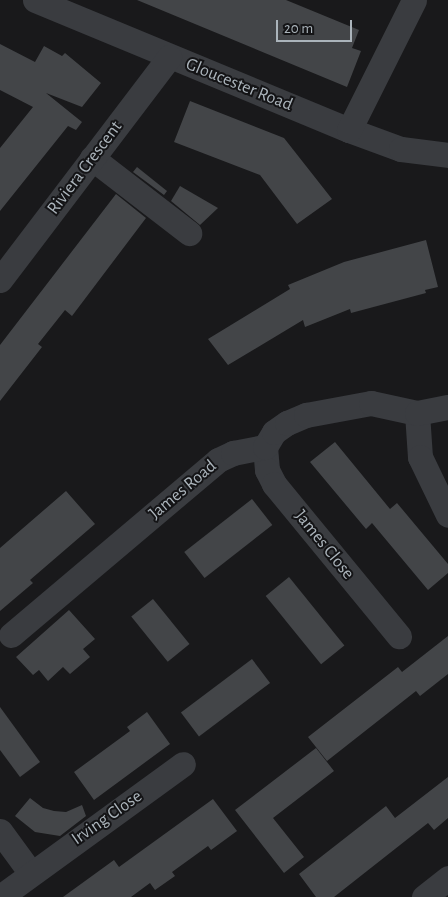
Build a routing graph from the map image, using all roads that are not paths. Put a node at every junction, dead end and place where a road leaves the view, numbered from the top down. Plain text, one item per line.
1 (414, 0) edge
2 (45, 2) edge
3 (169, 57) junction
4 (349, 130) junction
5 (448, 155) edge
6 (92, 158) junction
7 (189, 233) dead end
8 (0, 280) edge
9 (448, 407) edge
10 (417, 413) junction
11 (265, 447) junction
12 (448, 516) edge
13 (11, 636) dead end
14 (399, 636) dead end
15 (184, 764) dead end
16 (0, 831) edge
17 (30, 872) junction
18 (448, 878) edge
19 (0, 897) edge
20 (424, 897) edge

1 - 4 street
2 - 3 street, Gloucester Road
3 - 4 street, Gloucester Road
3 - 6 street, Riviera Crescent
4 - 5 street, Gloucester Road
6 - 7 street
6 - 8 street, Riviera Crescent
9 - 10 street
10 - 11 street
10 - 12 street
11 - 13 street, James Road
11 - 14 street, James Close
15 - 17 street, Irving Close
16 - 17 street
17 - 19 street, Irving Close
18 - 20 street

